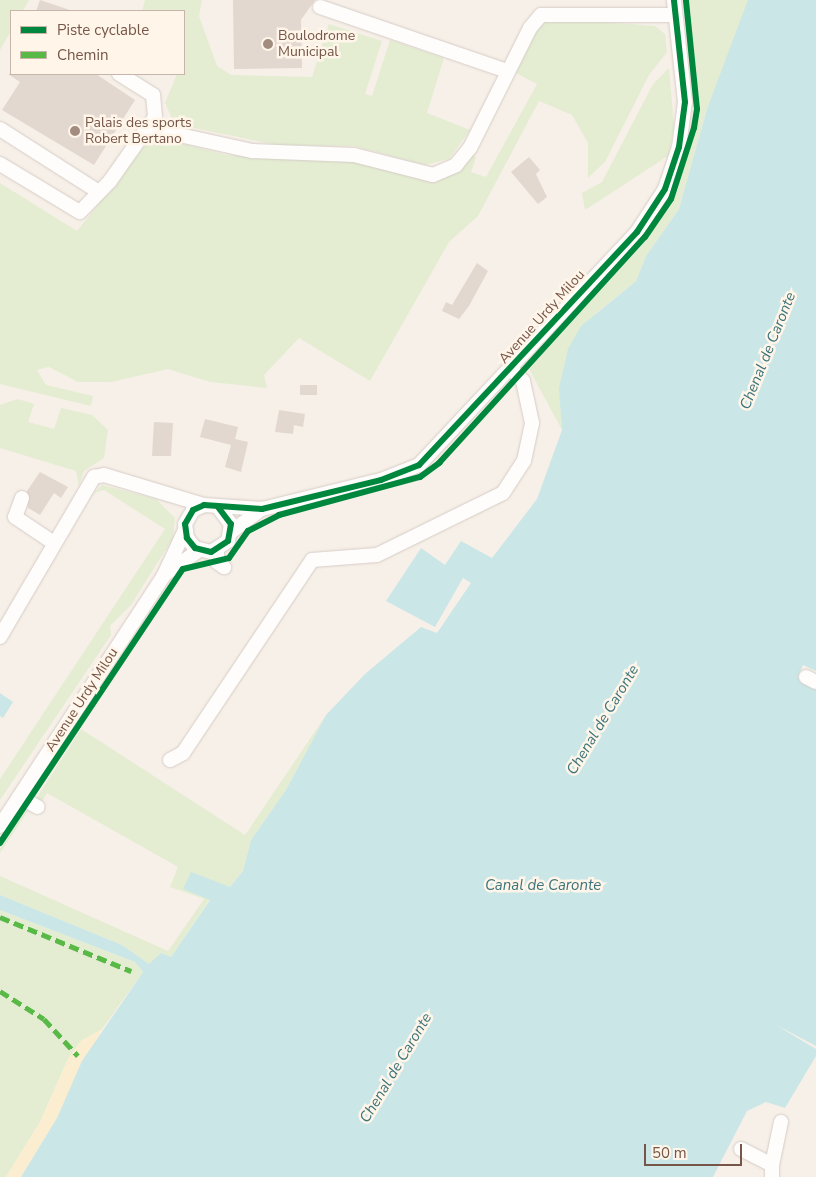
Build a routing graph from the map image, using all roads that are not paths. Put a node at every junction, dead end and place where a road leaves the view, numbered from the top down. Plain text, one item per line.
1 (674, 0) edge
2 (320, 7) dead end
3 (675, 15) junction
4 (507, 71) junction
5 (121, 75) edge
6 (148, 128) junction
7 (0, 129) edge
8 (0, 164) edge
9 (99, 192) junction
10 (512, 370) junction
11 (160, 492) junction
12 (22, 498) dead end
13 (211, 506) junction
14 (262, 509) junction
15 (185, 527) junction
16 (232, 532) junction
17 (54, 542) junction
18 (217, 549) junction
19 (200, 550) junction
20 (224, 567) dead end
21 (164, 575) junction
22 (0, 637) edge
23 (170, 760) dead end
24 (19, 797) junction
25 (38, 807) dead end
26 (0, 826) edge
27 (781, 1122) dead end
28 (741, 1150) dead end
29 (772, 1171) edge

1 - 3 street, Avenue Urdy Milou
2 - 4 street
3 - 4 street
3 - 10 street, Avenue Urdy Milou
4 - 6 street
5 - 6 street
6 - 9 street
7 - 9 street
8 - 9 street
10 - 14 street, Avenue Urdy Milou
10 - 23 street
11 - 13 street, Avenue Urdy Milou
11 - 15 street
11 - 17 street, Avenue Urdy Milou
12 - 17 street
13 - 14 street, Avenue Urdy Milou
13 - 15 street
13 - 16 street
14 - 16 street, Avenue Urdy Milou
15 - 19 street
15 - 21 street, Avenue Urdy Milou
16 - 18 street
17 - 22 street
18 - 19 street
18 - 20 street
19 - 21 street, Avenue Urdy Milou
21 - 24 street, Avenue Urdy Milou
24 - 25 street
24 - 26 street, Avenue Urdy Milou
27 - 29 street
28 - 29 street

